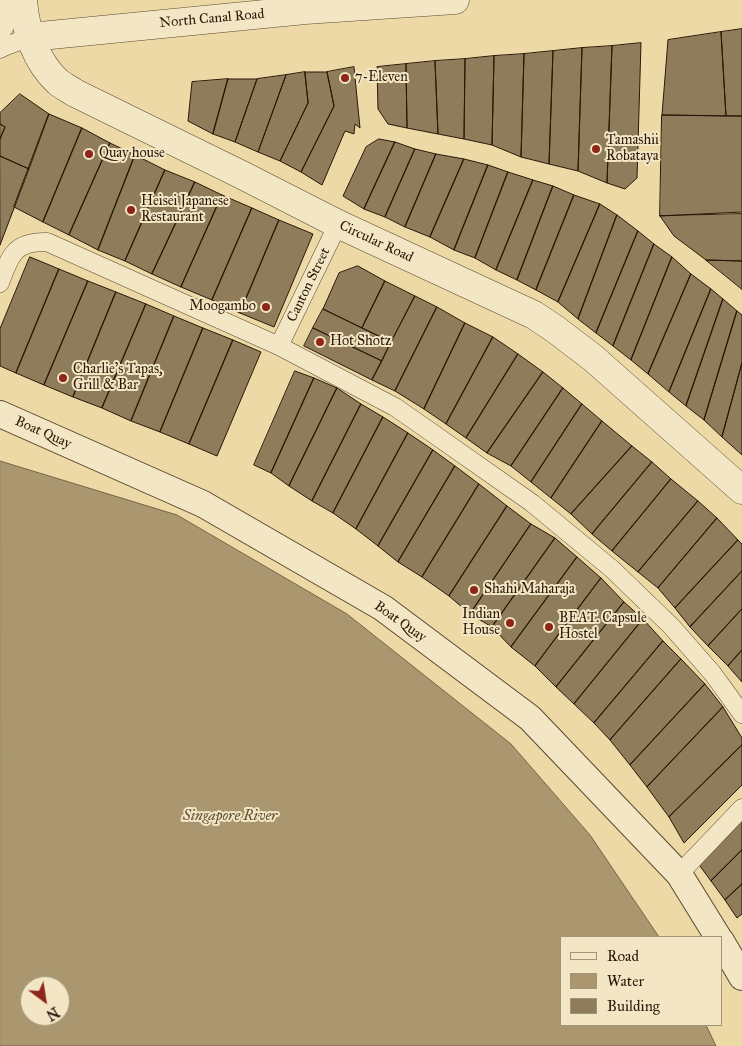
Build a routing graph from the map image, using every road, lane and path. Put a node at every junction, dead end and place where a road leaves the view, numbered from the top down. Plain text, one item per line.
1 (1, 0) edge
2 (23, 0) edge
3 (454, 0) edge
4 (0, 25) edge
5 (30, 37) junction
6 (0, 49) edge
7 (338, 224) junction
8 (0, 283) edge
9 (279, 346) junction
10 (0, 414) edge
11 (742, 490) edge
12 (742, 714) edge
13 (742, 808) edge
14 (679, 874) junction
15 (717, 936) edge
16 (722, 943) edge
17 (742, 977) edge

1 - 4 street
2 - 5 street, Circular Road
3 - 5 street, North Canal Road
5 - 6 lane
5 - 7 street, Circular Road
7 - 9 lane, Canton Street
7 - 11 street, Circular Road
8 - 9 lane
9 - 12 lane
10 - 14 street, Boat Quay
13 - 14 lane
14 - 15 street, Boat Quay
16 - 17 street

